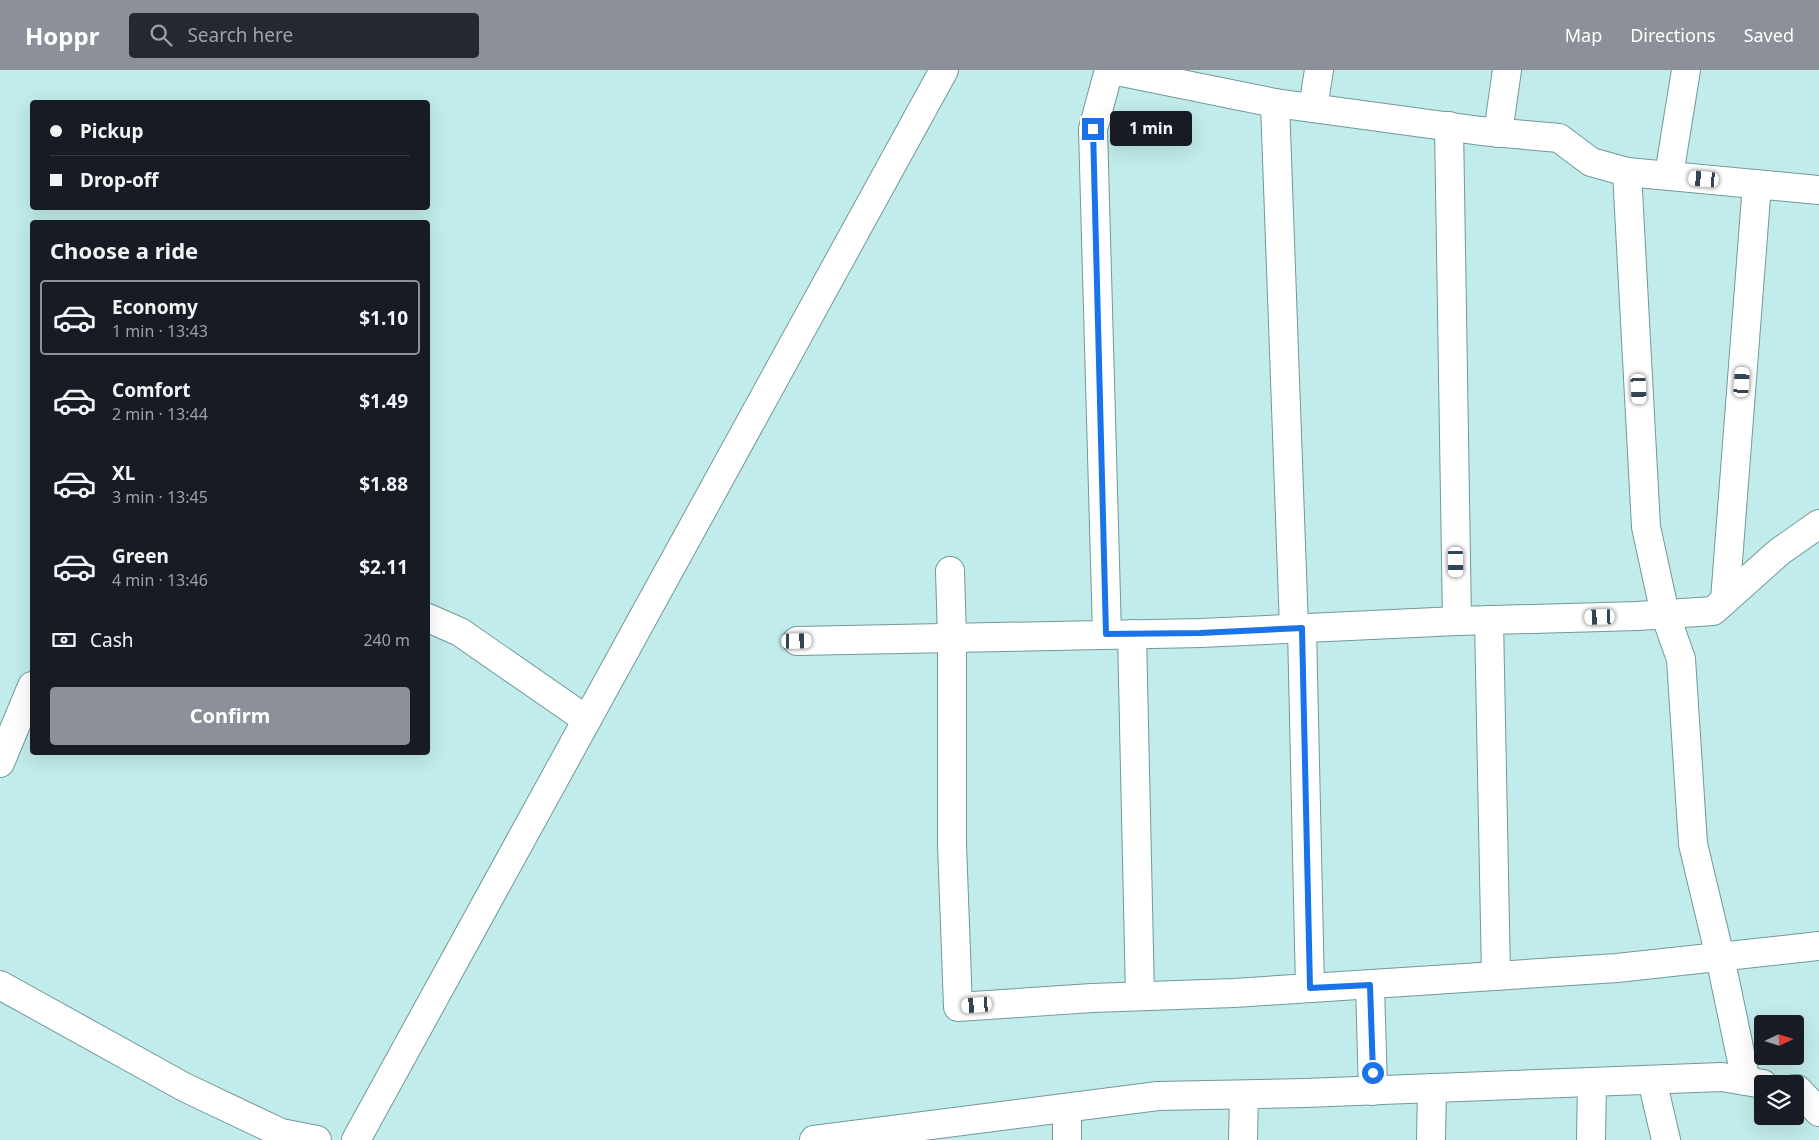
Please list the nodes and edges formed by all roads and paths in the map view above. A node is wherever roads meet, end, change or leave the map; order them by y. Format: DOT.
graph roads {
  1 [pos="944,70"];
  2 [pos="1110,70"];
  3 [pos="1319,70"];
  4 [pos="1507,70"];
  5 [pos="1686,70"];
  6 [pos="1275,102"];
  7 [pos="1313,108"];
  8 [pos="1449,126"];
  9 [pos="1498,132"];
  10 [pos="1627,172"];
  11 [pos="1669,175"];
  12 [pos="1756,184"];
  13 [pos="1819,190"];
  14 [pos="1819,524"];
  15 [pos="950,571"];
  16 [pos="1725,600"];
  17 [pos="1665,614"];
  18 [pos="430,619"];
  19 [pos="1488,620"];
  20 [pos="1457,621"];
  21 [pos="1298,628"];
  22 [pos="1119,634"];
  23 [pos="952,638"];
  24 [pos="797,641"];
  25 [pos="30,691"];
  26 [pos="587,720"];
  27 [pos="0,763"];
  28 [pos="1819,946"];
  29 [pos="1720,957"];
  30 [pos="1496,976"];
  31 [pos="0,985"];
  32 [pos="1370,985"];
  33 [pos="1310,988"];
  34 [pos="1140,996"];
  35 [pos="1652,1080"];
  36 [pos="1592,1082"];
  37 [pos="1754,1082"];
  38 [pos="1432,1088"];
  39 [pos="1374,1091"];
  40 [pos="1244,1095"];
  41 [pos="1804,1096"];
  42 [pos="1067,1108"];
  43 [pos="1819,1112"];
  44 [pos="881,1136"];
  45 [pos="317,1140"];
  46 [pos="356,1140"];
  47 [pos="814,1140"];
  48 [pos="1066,1140"];
  49 [pos="1243,1140"];
  50 [pos="1431,1140"];
  51 [pos="1591,1140"];
  52 [pos="1666,1140"];
  1 -- 26 [label="street"];
  2 -- 6 [label="street"];
  2 -- 22 [label="street"];
  3 -- 7 [label="street"];
  4 -- 9 [label="street"];
  5 -- 11 [label="street"];
  6 -- 7 [label="street"];
  6 -- 21 [label="street"];
  7 -- 8 [label="street"];
  8 -- 9 [label="street"];
  8 -- 20 [label="street"];
  9 -- 10 [label="street"];
  10 -- 11 [label="street"];
  10 -- 17 [label="street"];
  11 -- 12 [label="street"];
  12 -- 13 [label="street"];
  12 -- 16 [label="street"];
  14 -- 16 [label="street"];
  15 -- 23 [label="street"];
  16 -- 17 [label="street"];
  17 -- 19 [label="street"];
  17 -- 29 [label="street"];
  18 -- 26 [label="street"];
  19 -- 20 [label="street"];
  19 -- 30 [label="street"];
  20 -- 21 [label="street"];
  21 -- 22 [label="street"];
  21 -- 33 [label="street"];
  22 -- 23 [label="street"];
  22 -- 34 [label="street"];
  23 -- 24 [label="street"];
  23 -- 34 [label="street"];
  25 -- 27 [label="street"];
  26 -- 46 [label="street"];
  28 -- 29 [label="street"];
  29 -- 30 [label="street"];
  29 -- 37 [label="street"];
  30 -- 32 [label="street"];
  31 -- 45 [label="street"];
  32 -- 33 [label="street"];
  32 -- 39 [label="street"];
  33 -- 34 [label="street"];
  35 -- 36 [label="street"];
  35 -- 37 [label="street"];
  35 -- 52 [label="street"];
  36 -- 38 [label="street"];
  36 -- 51 [label="street"];
  38 -- 39 [label="street"];
  38 -- 50 [label="street"];
  39 -- 40 [label="street"];
  40 -- 42 [label="street"];
  40 -- 49 [label="street"];
  41 -- 43 [label="street"];
  42 -- 44 [label="street"];
  42 -- 48 [label="street"];
  44 -- 47 [label="street"];
}
